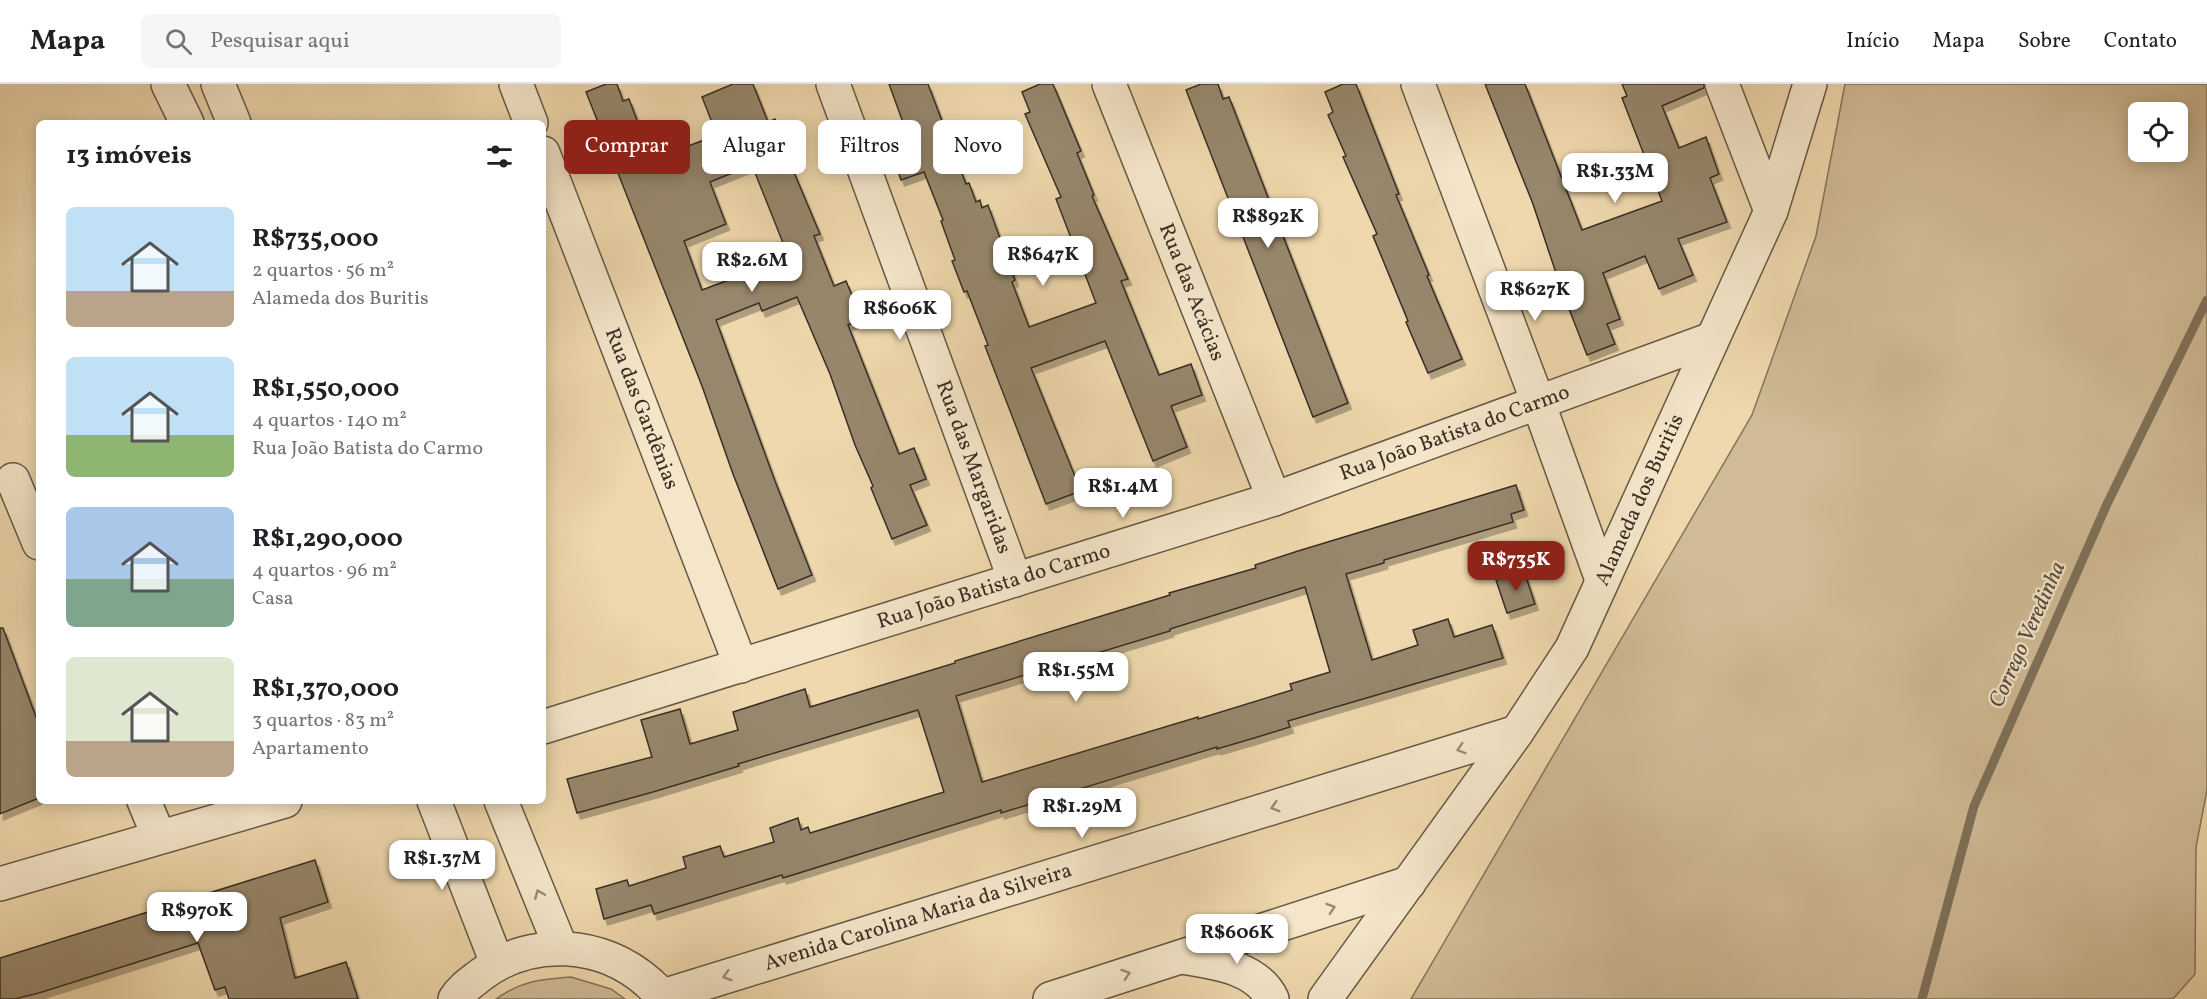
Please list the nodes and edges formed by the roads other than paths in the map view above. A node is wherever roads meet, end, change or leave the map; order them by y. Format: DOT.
graph roads {
  1 [pos="168,84"];
  2 [pos="218,84"];
  3 [pos="516,84"];
  4 [pos="833,84"];
  5 [pos="1108,84"];
  6 [pos="1418,84"];
  7 [pos="1722,84"];
  8 [pos="1810,84"];
  9 [pos="186,120"];
  10 [pos="233,120"];
  11 [pos="530,120"];
  12 [pos="546,161"];
  13 [pos="1771,211"];
  14 [pos="1712,339"];
  15 [pos="1538,402"];
  16 [pos="13,480"];
  17 [pos="1274,499"];
  18 [pos="36,536"];
  19 [pos="1015,579"];
  20 [pos="1602,579"];
  21 [pos="741,666"];
  22 [pos="546,726"];
  23 [pos="1517,732"];
  24 [pos="145,804"];
  25 [pos="274,804"];
  26 [pos="435,804"];
  27 [pos="502,804"];
  28 [pos="159,837"];
  29 [pos="1410,883"];
  30 [pos="0,884"];
  31 [pos="561,948"];
  32 [pos="1180,956"];
  33 [pos="497,963"];
  34 [pos="664,997"];
  35 [pos="455,999"];
  36 [pos="1050,999"];
  37 [pos="1272,999"];
  38 [pos="1325,999"];
  1 -- 9 [label="street"];
  2 -- 10 [label="street"];
  3 -- 11 [label="street"];
  4 -- 19 [label="street, Rua das Margaridas"];
  5 -- 17 [label="street, Rua das Acácias"];
  6 -- 15 [label="street"];
  7 -- 13 [label="street"];
  8 -- 13 [label="street, Alameda dos Buritis"];
  12 -- 21 [label="street, Rua das Gardênias"];
  13 -- 14 [label="street, Alameda dos Buritis"];
  14 -- 15 [label="street, Rua João Batista do Carmo"];
  14 -- 20 [label="street, Alameda dos Buritis"];
  15 -- 17 [label="street, Rua João Batista do Carmo"];
  15 -- 20 [label="street"];
  16 -- 18 [label="street"];
  17 -- 19 [label="street, Rua João Batista do Carmo"];
  19 -- 21 [label="street, Rua João Batista do Carmo"];
  20 -- 23 [label="street, Alameda dos Buritis"];
  21 -- 22 [label="street, Rua João Batista do Carmo"];
  23 -- 29 [label="street, Alameda dos Buritis"];
  23 -- 34 [label="street, Avenida Carolina Maria da Silveira, one-way"];
  24 -- 28 [label="street"];
  25 -- 28 [label="street"];
  26 -- 33 [label="street"];
  31 -- 27 [label="street, one-way"];
  28 -- 30 [label="street"];
  32 -- 29 [label="street, one-way"];
  29 -- 38 [label="street, Alameda dos Buritis"];
  31 -- 33 [label="street"];
  31 -- 34 [label="street"];
  36 -- 32 [label="street, one-way"];
  32 -- 37 [label="street"];
  33 -- 35 [label="street"];
}
